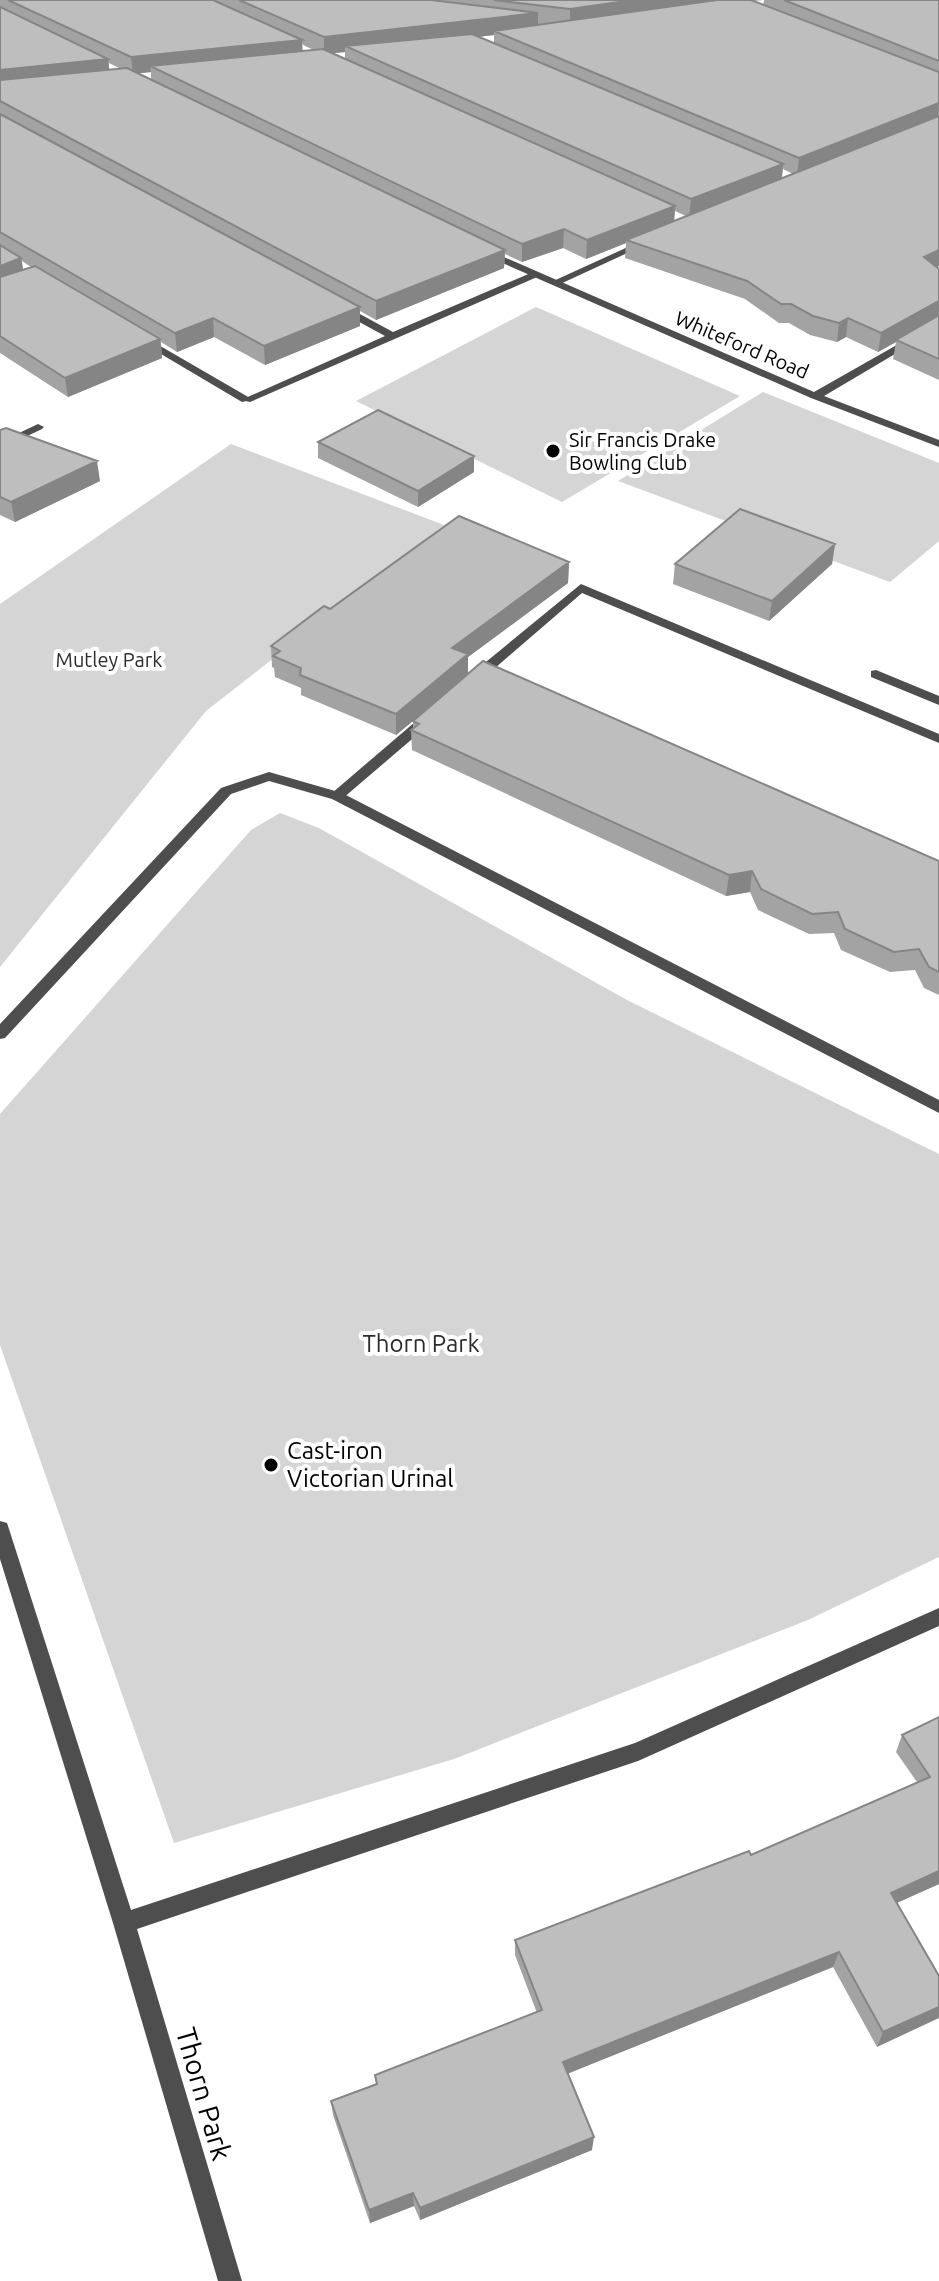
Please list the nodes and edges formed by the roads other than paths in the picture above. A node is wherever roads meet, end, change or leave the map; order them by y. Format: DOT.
graph roads {
  1 [pos="661,236"];
  2 [pos="476,247"];
  3 [pos="533,275"];
  4 [pos="554,283"];
  5 [pos="336,305"];
  6 [pos="939,324"];
  7 [pos="129,331"];
  8 [pos="391,335"];
  9 [pos="815,396"];
  10 [pos="38,427"];
  11 [pos="939,444"];
  12 [pos="0,446"];
  13 [pos="876,674"];
  14 [pos="459,692"];
  15 [pos="939,701"];
  16 [pos="435,713"];
  17 [pos="939,739"];
  18 [pos="337,796"];
  19 [pos="0,1034"];
  20 [pos="939,1107"];
  21 [pos="0,1529"];
  22 [pos="939,1617"];
  23 [pos="124,1923"];
  24 [pos="230,2281"];
  1 -- 4 [label="street"];
  2 -- 3 [label="street, Whiteford Road"];
  3 -- 4 [label="street, Whiteford Road"];
  3 -- 8 [label="street"];
  4 -- 9 [label="street, Whiteford Road"];
  5 -- 8 [label="street"];
  6 -- 9 [label="street"];
  7 -- 8 [label="street"];
  9 -- 11 [label="street, Whiteford Road"];
  10 -- 12 [label="street"];
  13 -- 15 [label="street"];
  14 -- 17 [label="street"];
  16 -- 18 [label="street"];
  18 -- 19 [label="street"];
  18 -- 20 [label="street"];
  21 -- 23 [label="street, Thorn Park"];
  22 -- 23 [label="street"];
  23 -- 24 [label="street, Thorn Park"];
}
